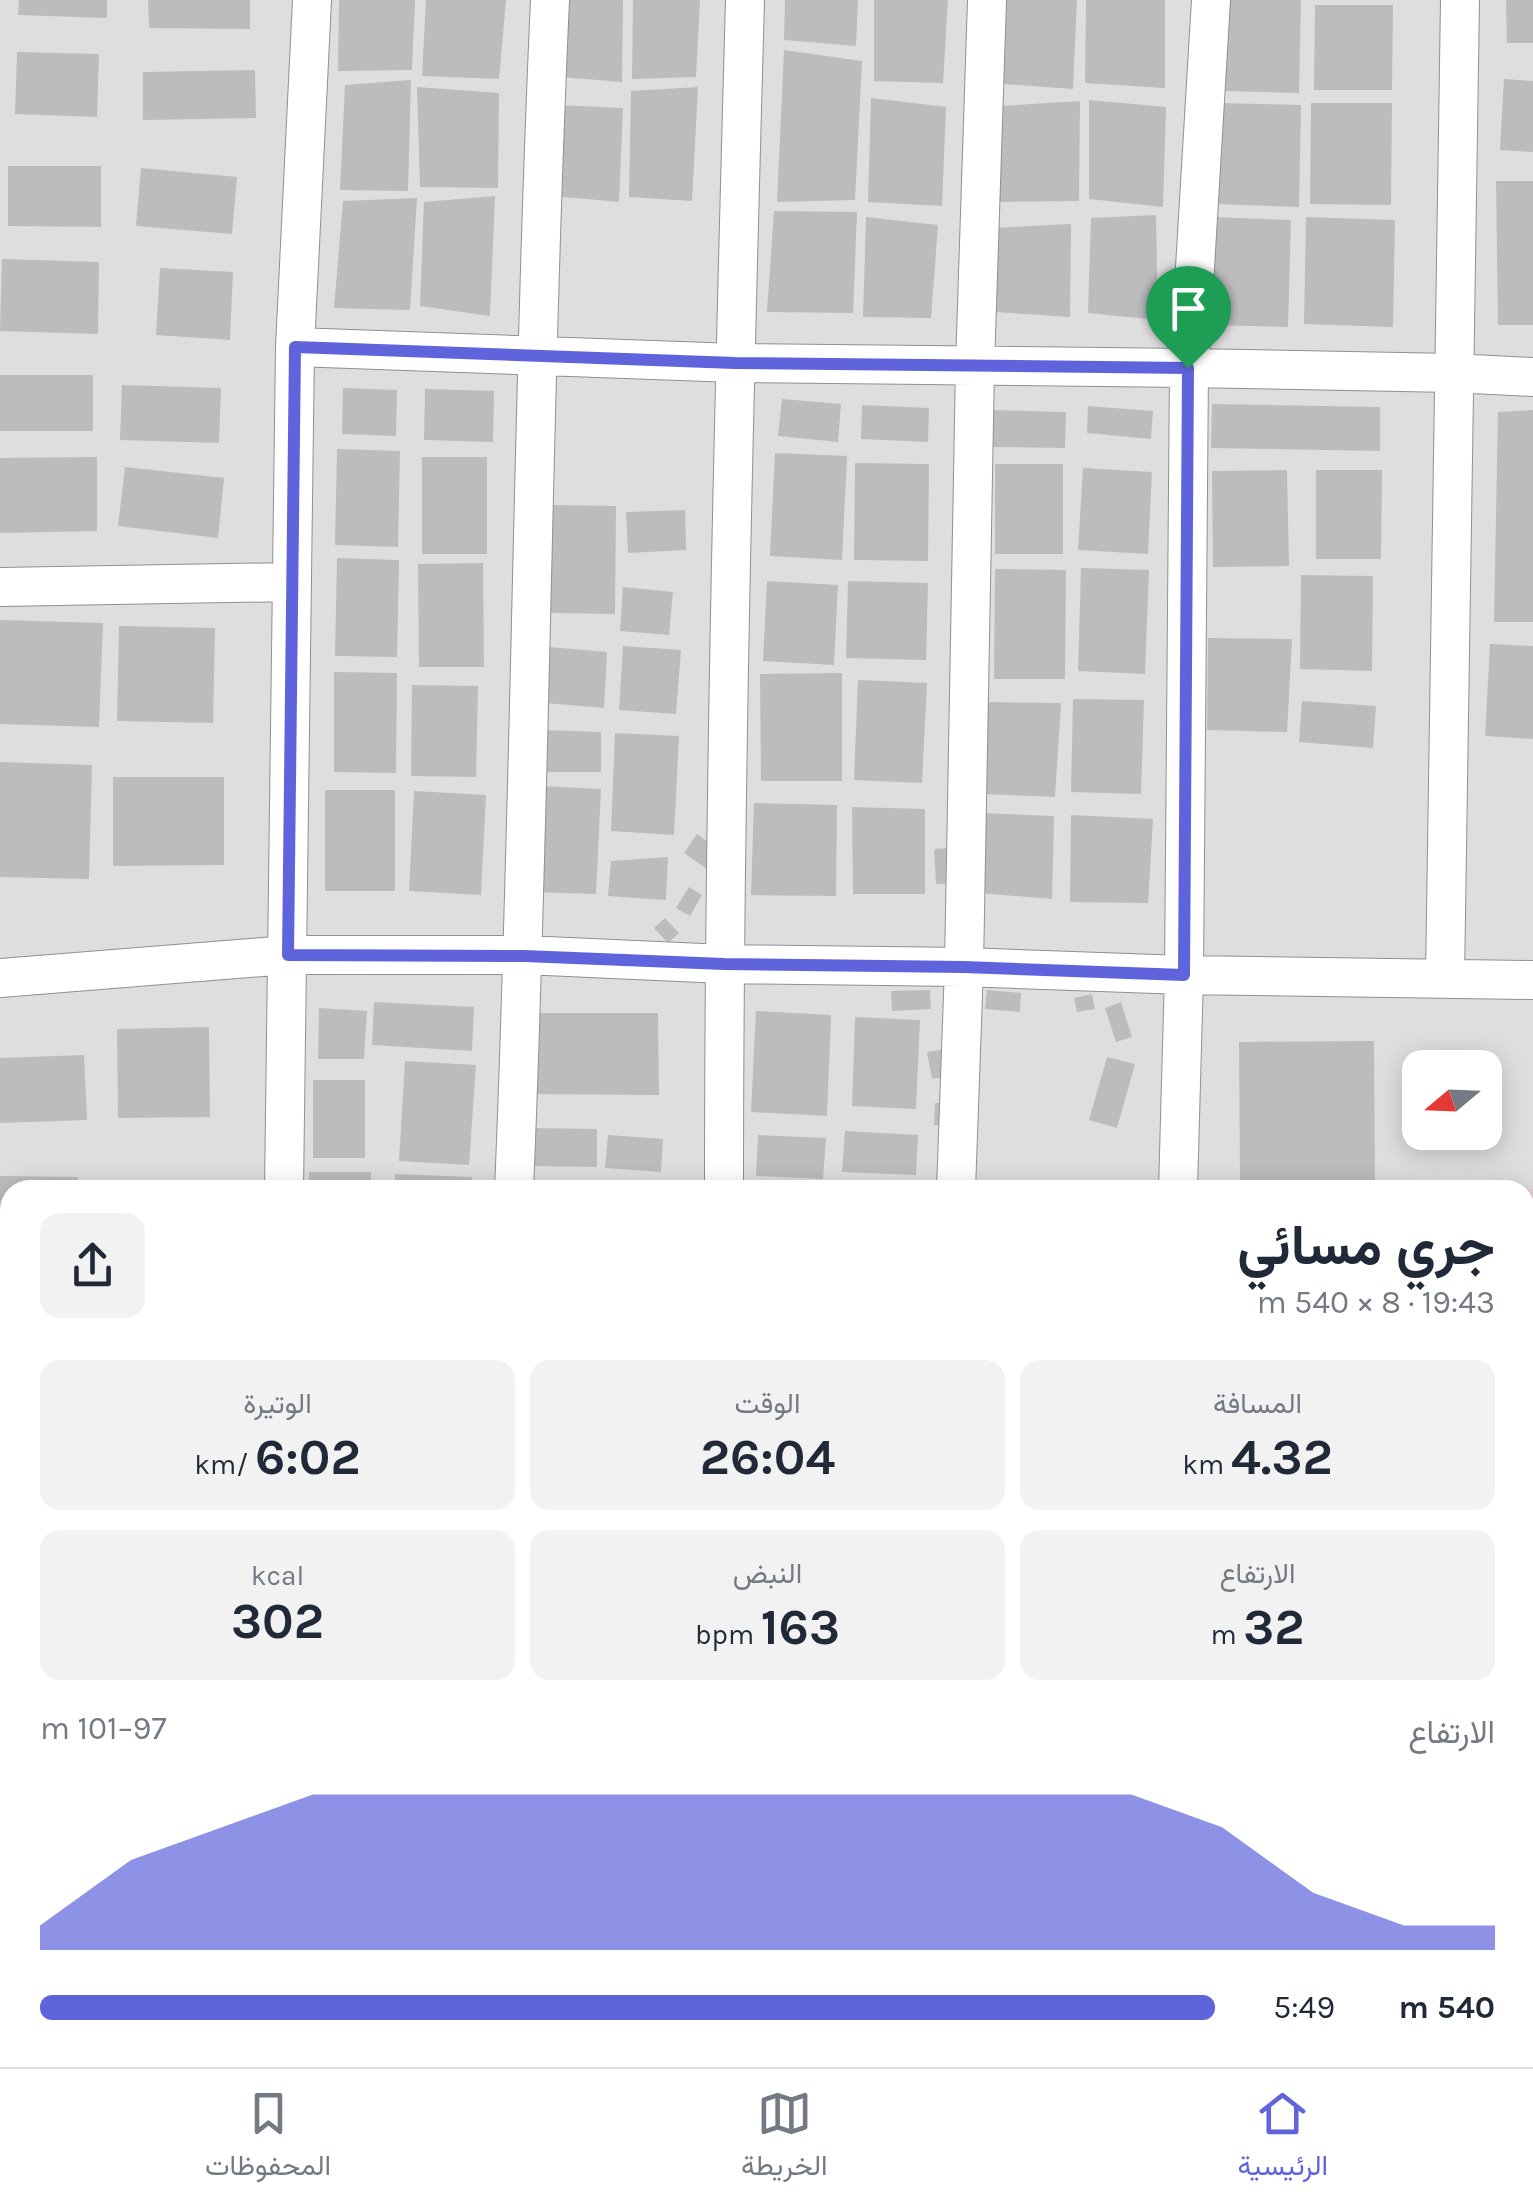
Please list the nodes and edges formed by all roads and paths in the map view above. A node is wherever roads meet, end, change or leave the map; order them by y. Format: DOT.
graph roads {
  1 [pos="312,0"];
  2 [pos="550,0"];
  3 [pos="746,0"];
  4 [pos="987,0"];
  5 [pos="1211,0"];
  6 [pos="1460,0"];
  7 [pos="295,347"];
  8 [pos="537,354"];
  9 [pos="735,363"];
  10 [pos="974,366"];
  11 [pos="1188,368"];
  12 [pos="1453,373"];
  13 [pos="1533,377"];
  14 [pos="292,582"];
  15 [pos="0,587"];
  16 [pos="288,955"];
  17 [pos="524,956"];
  18 [pos="724,964"];
  19 [pos="964,967"];
  20 [pos="1184,975"];
  21 [pos="0,978"];
  22 [pos="1445,979"];
  23 [pos="1533,980"];
  24 [pos="284,1180"];
  25 [pos="514,1180"];
  26 [pos="724,1180"];
  27 [pos="956,1180"];
  28 [pos="1178,1180"];
  1 -- 7 [label="street"];
  2 -- 8 [label="street"];
  3 -- 9 [label="street"];
  4 -- 10 [label="street"];
  5 -- 11 [label="street"];
  6 -- 12 [label="street"];
  7 -- 8 [label="street"];
  7 -- 14 [label="street"];
  8 -- 9 [label="street"];
  8 -- 17 [label="street"];
  9 -- 10 [label="street"];
  9 -- 18 [label="street"];
  10 -- 11 [label="street"];
  10 -- 19 [label="street"];
  11 -- 12 [label="street"];
  11 -- 20 [label="street"];
  12 -- 13 [label="street"];
  12 -- 22 [label="street"];
  14 -- 15 [label="street"];
  14 -- 16 [label="street"];
  16 -- 17 [label="street"];
  16 -- 21 [label="street"];
  16 -- 24 [label="street"];
  17 -- 18 [label="street"];
  17 -- 25 [label="street"];
  18 -- 19 [label="street"];
  18 -- 26 [label="street"];
  19 -- 20 [label="street"];
  19 -- 27 [label="street"];
  20 -- 22 [label="street"];
  20 -- 28 [label="street"];
  22 -- 23 [label="street"];
}
